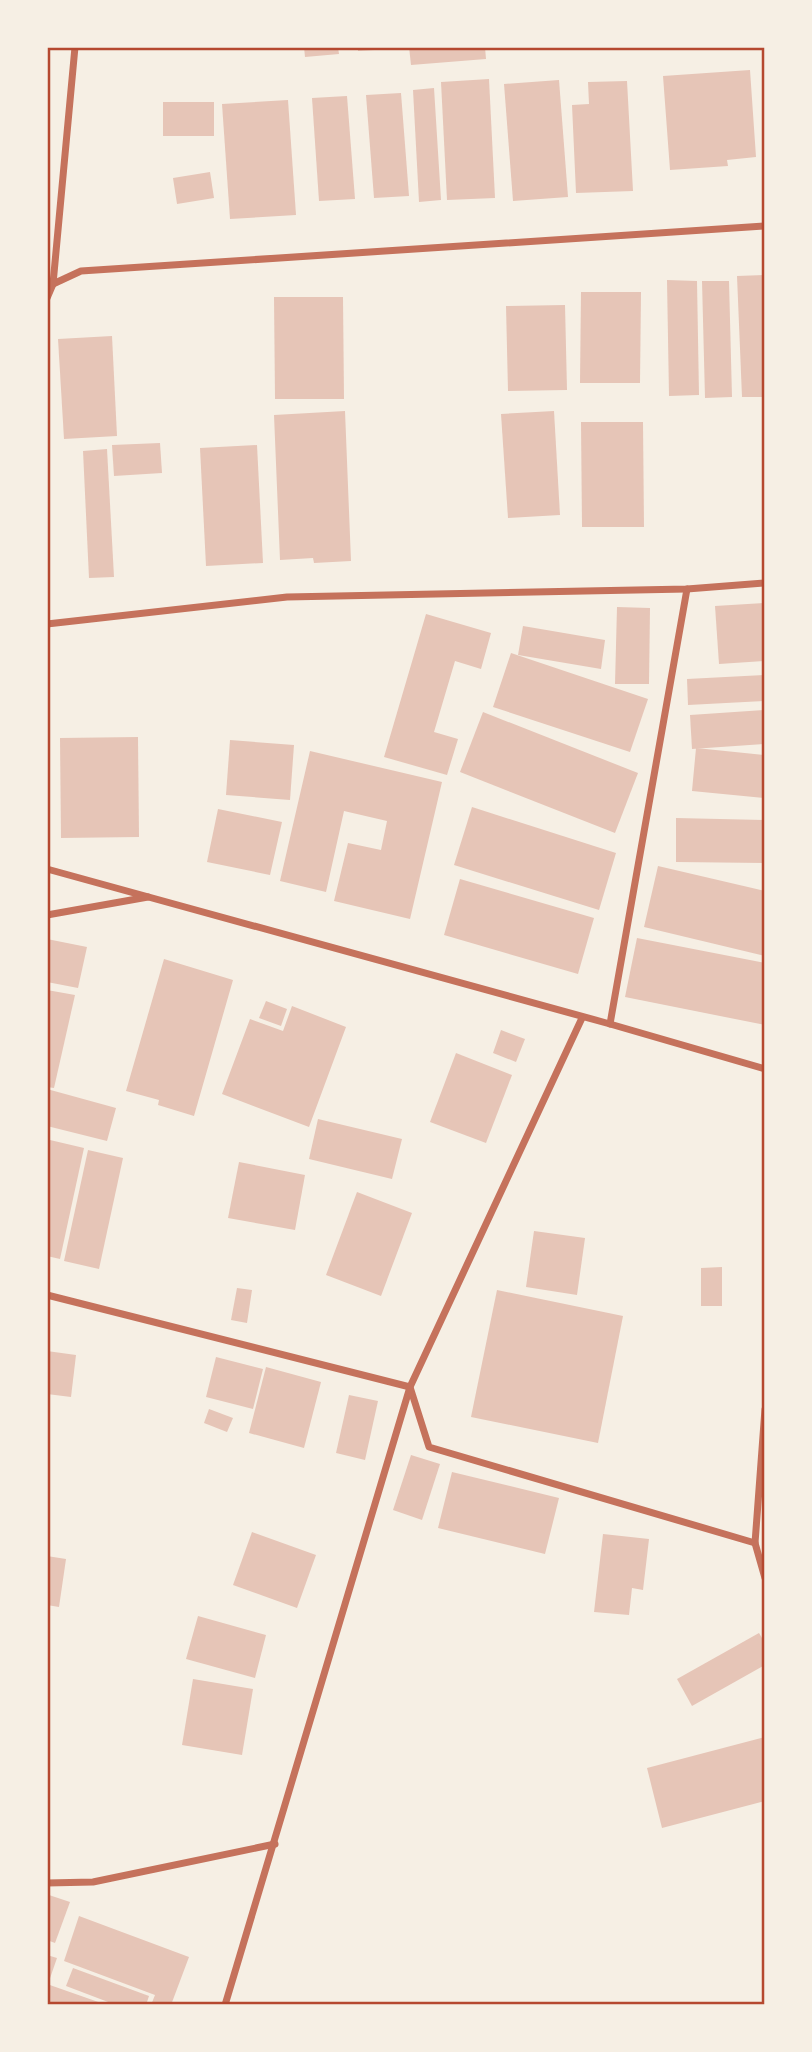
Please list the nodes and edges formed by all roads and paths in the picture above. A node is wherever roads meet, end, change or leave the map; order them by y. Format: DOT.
graph roads {
  1 [pos="75,47"];
  2 [pos="765,226"];
  3 [pos="53,284"];
  4 [pos="47,298"];
  5 [pos="765,583"];
  6 [pos="687,589"];
  7 [pos="47,624"];
  8 [pos="47,869"];
  9 [pos="152,897"];
  10 [pos="47,915"];
  11 [pos="582,1018"];
  12 [pos="610,1024"];
  13 [pos="765,1069"];
  14 [pos="47,1295"];
  15 [pos="410,1387"];
  16 [pos="765,1409"];
  17 [pos="755,1543"];
  18 [pos="764,1574"];
  19 [pos="275,1844"];
  20 [pos="47,1883"];
  21 [pos="225,2005"];
  1 -- 3 [label="street"];
  2 -- 3 [label="street"];
  3 -- 4 [label="street"];
  5 -- 6 [label="street"];
  6 -- 7 [label="street"];
  6 -- 12 [label="street"];
  8 -- 9 [label="street"];
  9 -- 10 [label="street"];
  9 -- 11 [label="street"];
  11 -- 12 [label="street"];
  11 -- 15 [label="street"];
  12 -- 13 [label="street"];
  14 -- 15 [label="street"];
  15 -- 17 [label="street"];
  15 -- 19 [label="street"];
  16 -- 17 [label="street"];
  17 -- 18 [label="street"];
  19 -- 20 [label="street"];
  19 -- 21 [label="street"];
}
